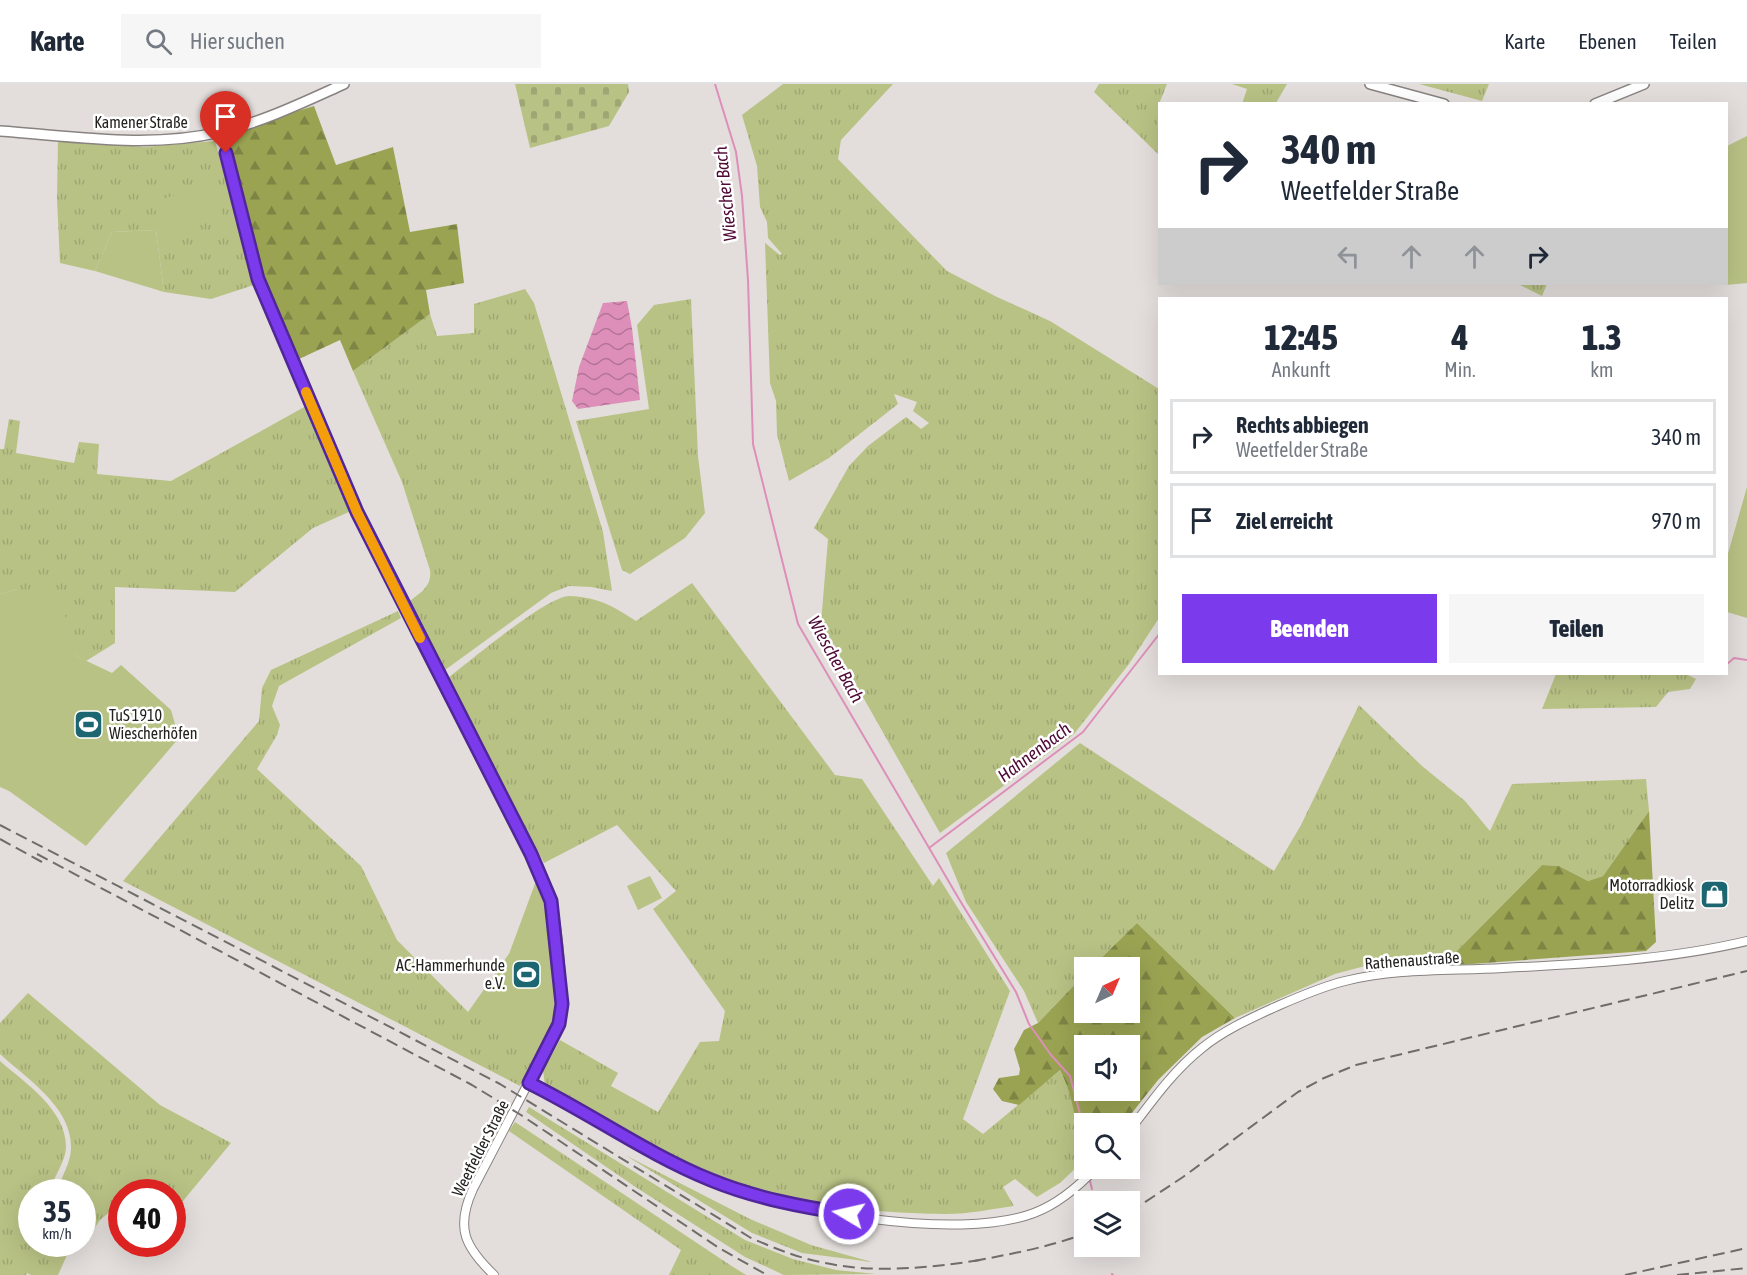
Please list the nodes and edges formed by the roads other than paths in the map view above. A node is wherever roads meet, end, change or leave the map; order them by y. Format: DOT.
graph roads {
  1 [pos="344,84"];
  2 [pos="1370,84"];
  3 [pos="1644,84"];
  4 [pos="1437,102"];
  5 [pos="1600,102"];
  6 [pos="0,131"];
  7 [pos="221,132"];
  8 [pos="1747,941"];
  9 [pos="529,1083"];
  10 [pos="1140,1118"];
  11 [pos="1084,1179"];
  12 [pos="494,1275"];
  1 -- 7 [label="main road, Kamener Straße"];
  2 -- 4 [label="main road"];
  3 -- 5 [label="main road"];
  6 -- 7 [label="main road, Kamener Straße"];
  7 -- 9 [label="street, Weetfelder Straße"];
  8 -- 10 [label="street, Rathenaustraße"];
  9 -- 11 [label="street"];
  9 -- 12 [label="street, Weetfelder Straße"];
}
